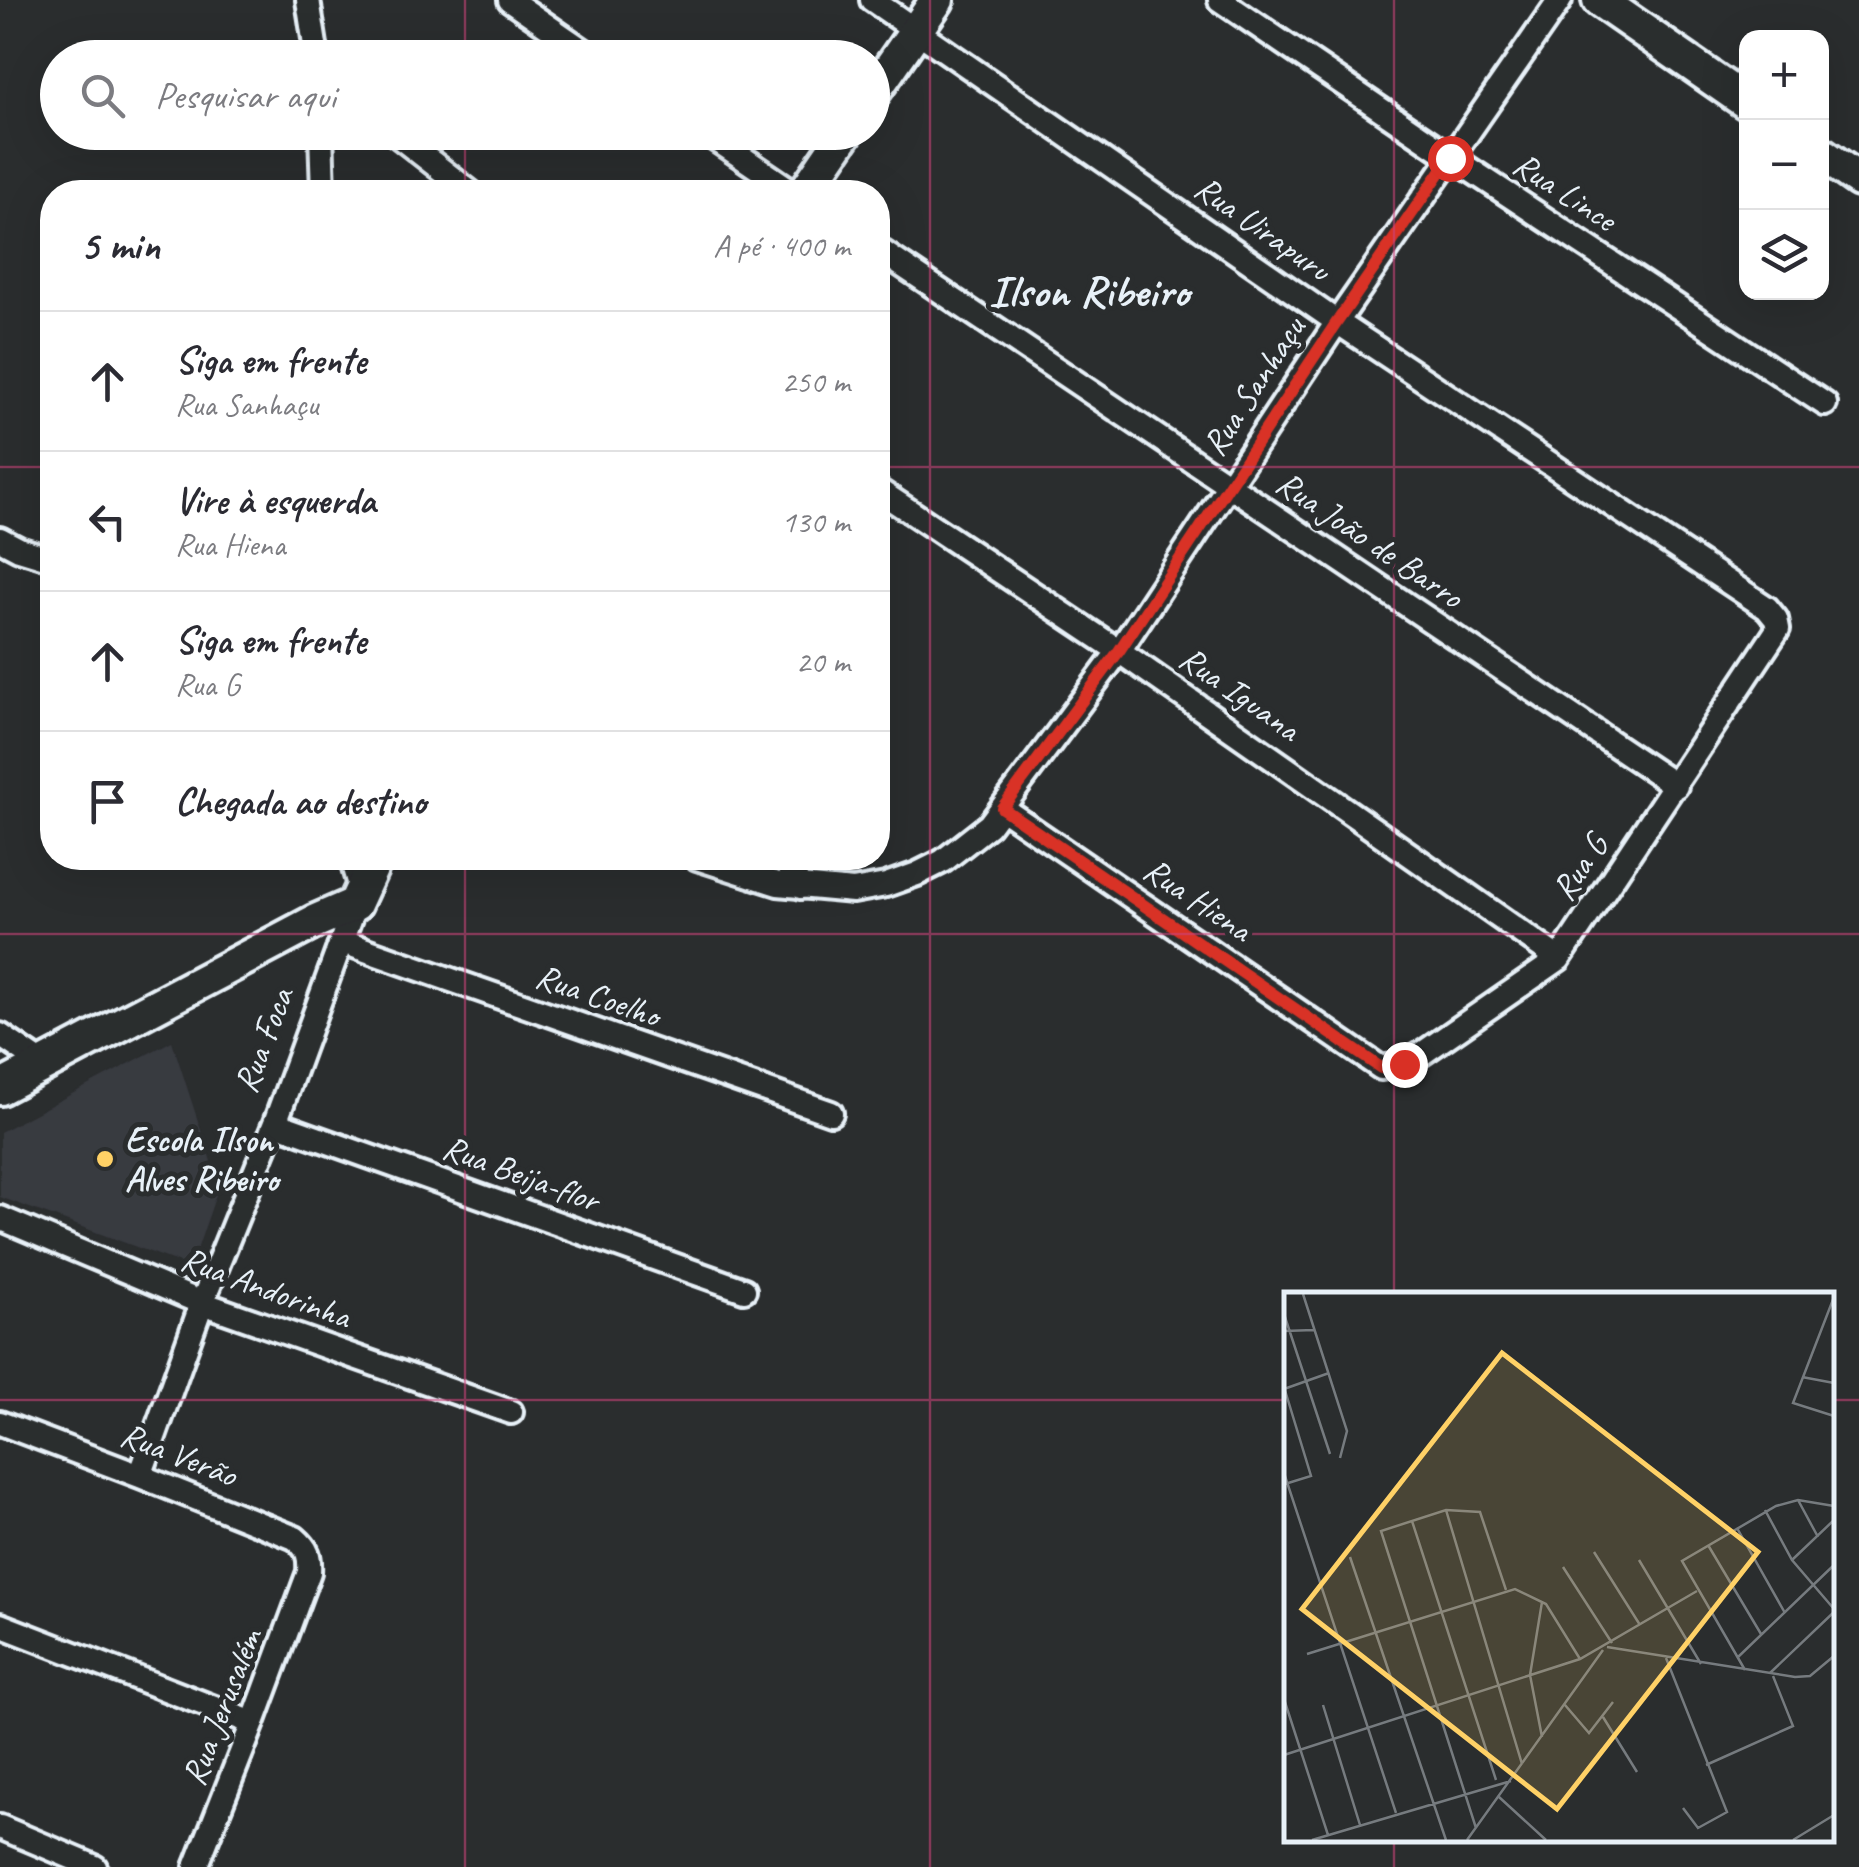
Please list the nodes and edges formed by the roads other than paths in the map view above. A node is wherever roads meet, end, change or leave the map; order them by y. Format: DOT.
graph roads {
  1 [pos="308,0"];
  2 [pos="510,0"];
  3 [pos="872,0"];
  4 [pos="937,0"];
  5 [pos="1220,0"];
  6 [pos="1560,0"];
  7 [pos="1600,0"];
  8 [pos="916,29"];
  9 [pos="314,40"];
  10 [pos="568,40"];
  11 [pos="890,67"];
  12 [pos="1739,97"];
  13 [pos="322,150"];
  14 [pos="417,150"];
  15 [pos="731,150"];
  16 [pos="834,150"];
  17 [pos="1450,158"];
  18 [pos="1829,159"];
  19 [pos="323,180"];
  20 [pos="455,180"];
  21 [pos="775,180"];
  22 [pos="813,180"];
  23 [pos="1859,180"];
  24 [pos="890,258"];
  25 [pos="1337,322"];
  26 [pos="1825,404"];
  27 [pos="1229,486"];
  28 [pos="890,498"];
  29 [pos="0,539"];
  30 [pos="40,555"];
  31 [pos="1767,608"];
  32 [pos="1119,651"];
  33 [pos="1676,786"];
  34 [pos="1002,808"];
  35 [pos="353,870"];
  36 [pos="371,870"];
  37 [pos="734,870"];
  38 [pos="791,870"];
  39 [pos="800,887"];
  40 [pos="358,898"];
  41 [pos="343,942"];
  42 [pos="1560,959"];
  43 [pos="0,1035"];
  44 [pos="1354,1048"];
  45 [pos="44,1064"];
  46 [pos="0,1088"];
  47 [pos="831,1112"];
  48 [pos="274,1123"];
  49 [pos="0,1218"];
  50 [pos="744,1290"];
  51 [pos="202,1303"];
  52 [pos="511,1412"];
  53 [pos="0,1424"];
  54 [pos="140,1476"];
  55 [pos="309,1572"];
  56 [pos="0,1625"];
  57 [pos="254,1723"];
  58 [pos="0,1827"];
  59 [pos="95,1867"];
  60 [pos="196,1867"];
  1 -- 9 [label="street"];
  2 -- 10 [label="street"];
  3 -- 8 [label="street, Rua Uirapuru"];
  4 -- 8 [label="street"];
  5 -- 17 [label="street, Rua Lince"];
  6 -- 17 [label="street, Rua Sanhaçu"];
  7 -- 12 [label="street"];
  8 -- 11 [label="street"];
  8 -- 25 [label="street, Rua Uirapuru"];
  13 -- 19 [label="street"];
  14 -- 20 [label="street"];
  15 -- 21 [label="street"];
  16 -- 22 [label="street"];
  17 -- 25 [label="street, Rua Sanhaçu"];
  17 -- 26 [label="street, Rua Lince"];
  18 -- 23 [label="street"];
  24 -- 27 [label="street, Rua João de Barro"];
  25 -- 27 [label="street, Rua Sanhaçu"];
  25 -- 31 [label="street, Rua Uirapuru"];
  27 -- 32 [label="street, Rua Sanhaçu"];
  27 -- 33 [label="street, Rua João de Barro"];
  28 -- 32 [label="street, Rua Iguana"];
  29 -- 30 [label="street"];
  31 -- 33 [label="street, Rua G"];
  32 -- 34 [label="street, Rua Sanhaçu"];
  32 -- 42 [label="street, Rua Iguana"];
  33 -- 42 [label="street, Rua G"];
  34 -- 39 [label="street, Rua Sanhaçu"];
  34 -- 44 [label="street, Rua Hiena"];
  35 -- 40 [label="street"];
  36 -- 40 [label="street, Rua Foca"];
  37 -- 39 [label="street, Rua Sanhaçu"];
  38 -- 39 [label="street"];
  40 -- 41 [label="street, Rua Foca"];
  40 -- 45 [label="street"];
  41 -- 47 [label="street, Rua Coelho"];
  41 -- 48 [label="street, Rua Foca"];
  42 -- 44 [label="street, Rua G"];
  43 -- 45 [label="street"];
  45 -- 46 [label="street"];
  48 -- 50 [label="street, Rua Beija-flor"];
  48 -- 51 [label="street, Rua Foca"];
  49 -- 51 [label="street, Rua Andorinha"];
  51 -- 52 [label="street, Rua Andorinha"];
  51 -- 54 [label="street, Rua Foca"];
  53 -- 54 [label="street, Rua Verão"];
  54 -- 55 [label="street, Rua Verão"];
  55 -- 57 [label="street, Rua Jerusalém"];
  56 -- 57 [label="street"];
  57 -- 60 [label="street, Rua Jerusalém"];
  58 -- 59 [label="street"];
}
